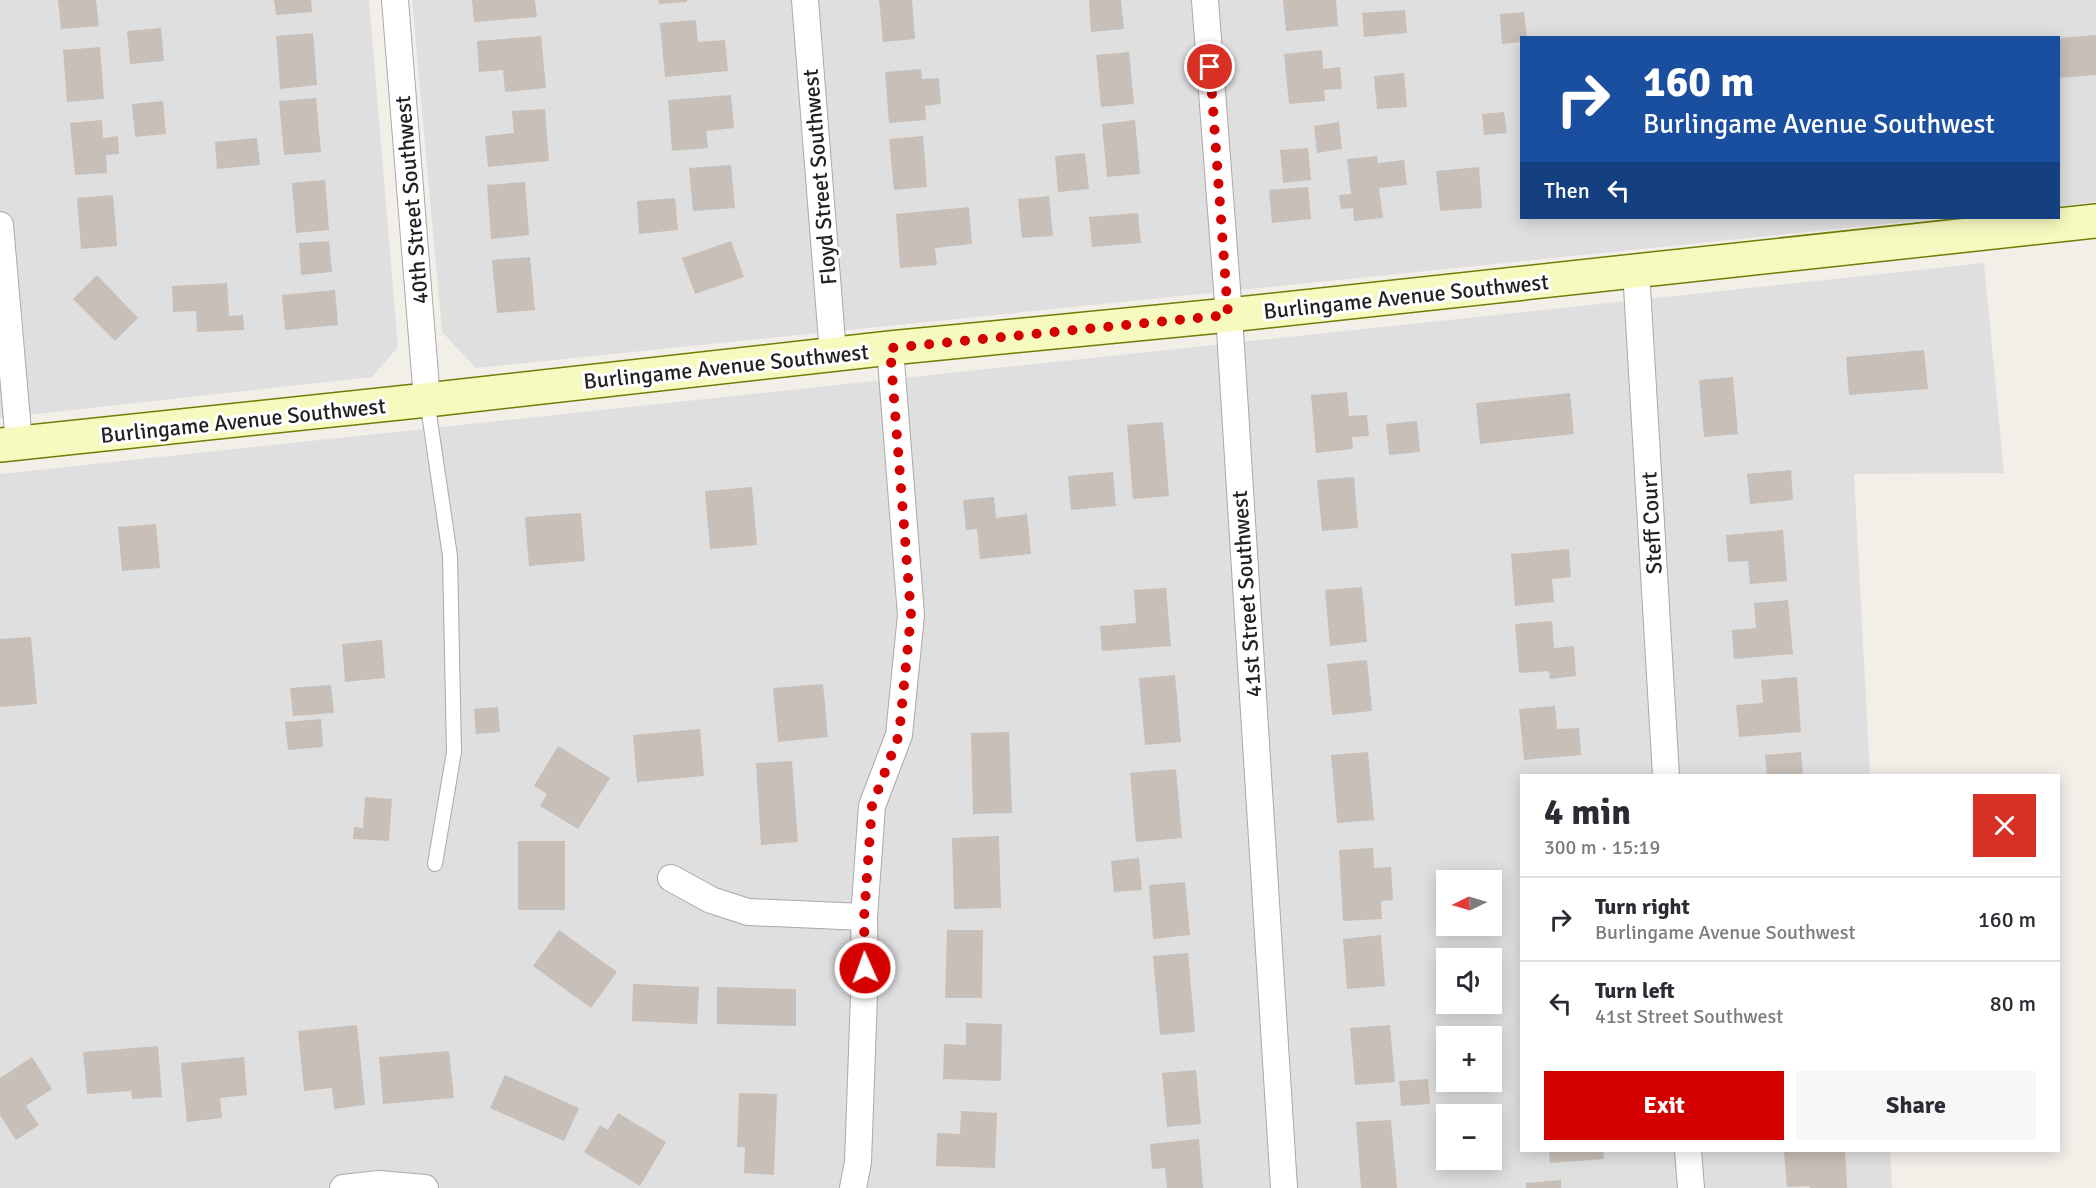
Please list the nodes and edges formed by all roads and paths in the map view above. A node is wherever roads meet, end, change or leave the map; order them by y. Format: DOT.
graph roads {
  1 [pos="394,0"];
  2 [pos="805,0"];
  3 [pos="1205,0"];
  4 [pos="2096,221"];
  5 [pos="0,225"];
  6 [pos="1636,270"];
  7 [pos="1228,315"];
  8 [pos="890,348"];
  9 [pos="834,354"];
  10 [pos="427,400"];
  11 [pos="10,444"];
  12 [pos="1666,774"];
  13 [pos="435,864"];
  14 [pos="671,878"];
  15 [pos="864,918"];
  16 [pos="1688,1152"];
  17 [pos="344,1188"];
  18 [pos="425,1188"];
  19 [pos="853,1188"];
  20 [pos="1284,1188"];
  21 [pos="1690,1188"];
  1 -- 10 [label="street, 40th Street Southwest"];
  2 -- 9 [label="street, Floyd Street Southwest"];
  3 -- 7 [label="street, 41st Street Southwest"];
  4 -- 6 [label="street, Burlingame Avenue Southwest"];
  5 -- 11 [label="street"];
  6 -- 7 [label="street, Burlingame Avenue Southwest"];
  6 -- 12 [label="street, Steff Court"];
  7 -- 8 [label="street, Burlingame Avenue Southwest"];
  7 -- 20 [label="street, 41st Street Southwest"];
  8 -- 9 [label="street, Burlingame Avenue Southwest"];
  8 -- 15 [label="street"];
  9 -- 10 [label="street, Burlingame Avenue Southwest"];
  10 -- 11 [label="street, Burlingame Avenue Southwest"];
  10 -- 13 [label="lane"];
  14 -- 15 [label="street"];
  15 -- 19 [label="street"];
  16 -- 21 [label="street"];
  17 -- 18 [label="street"];
}
